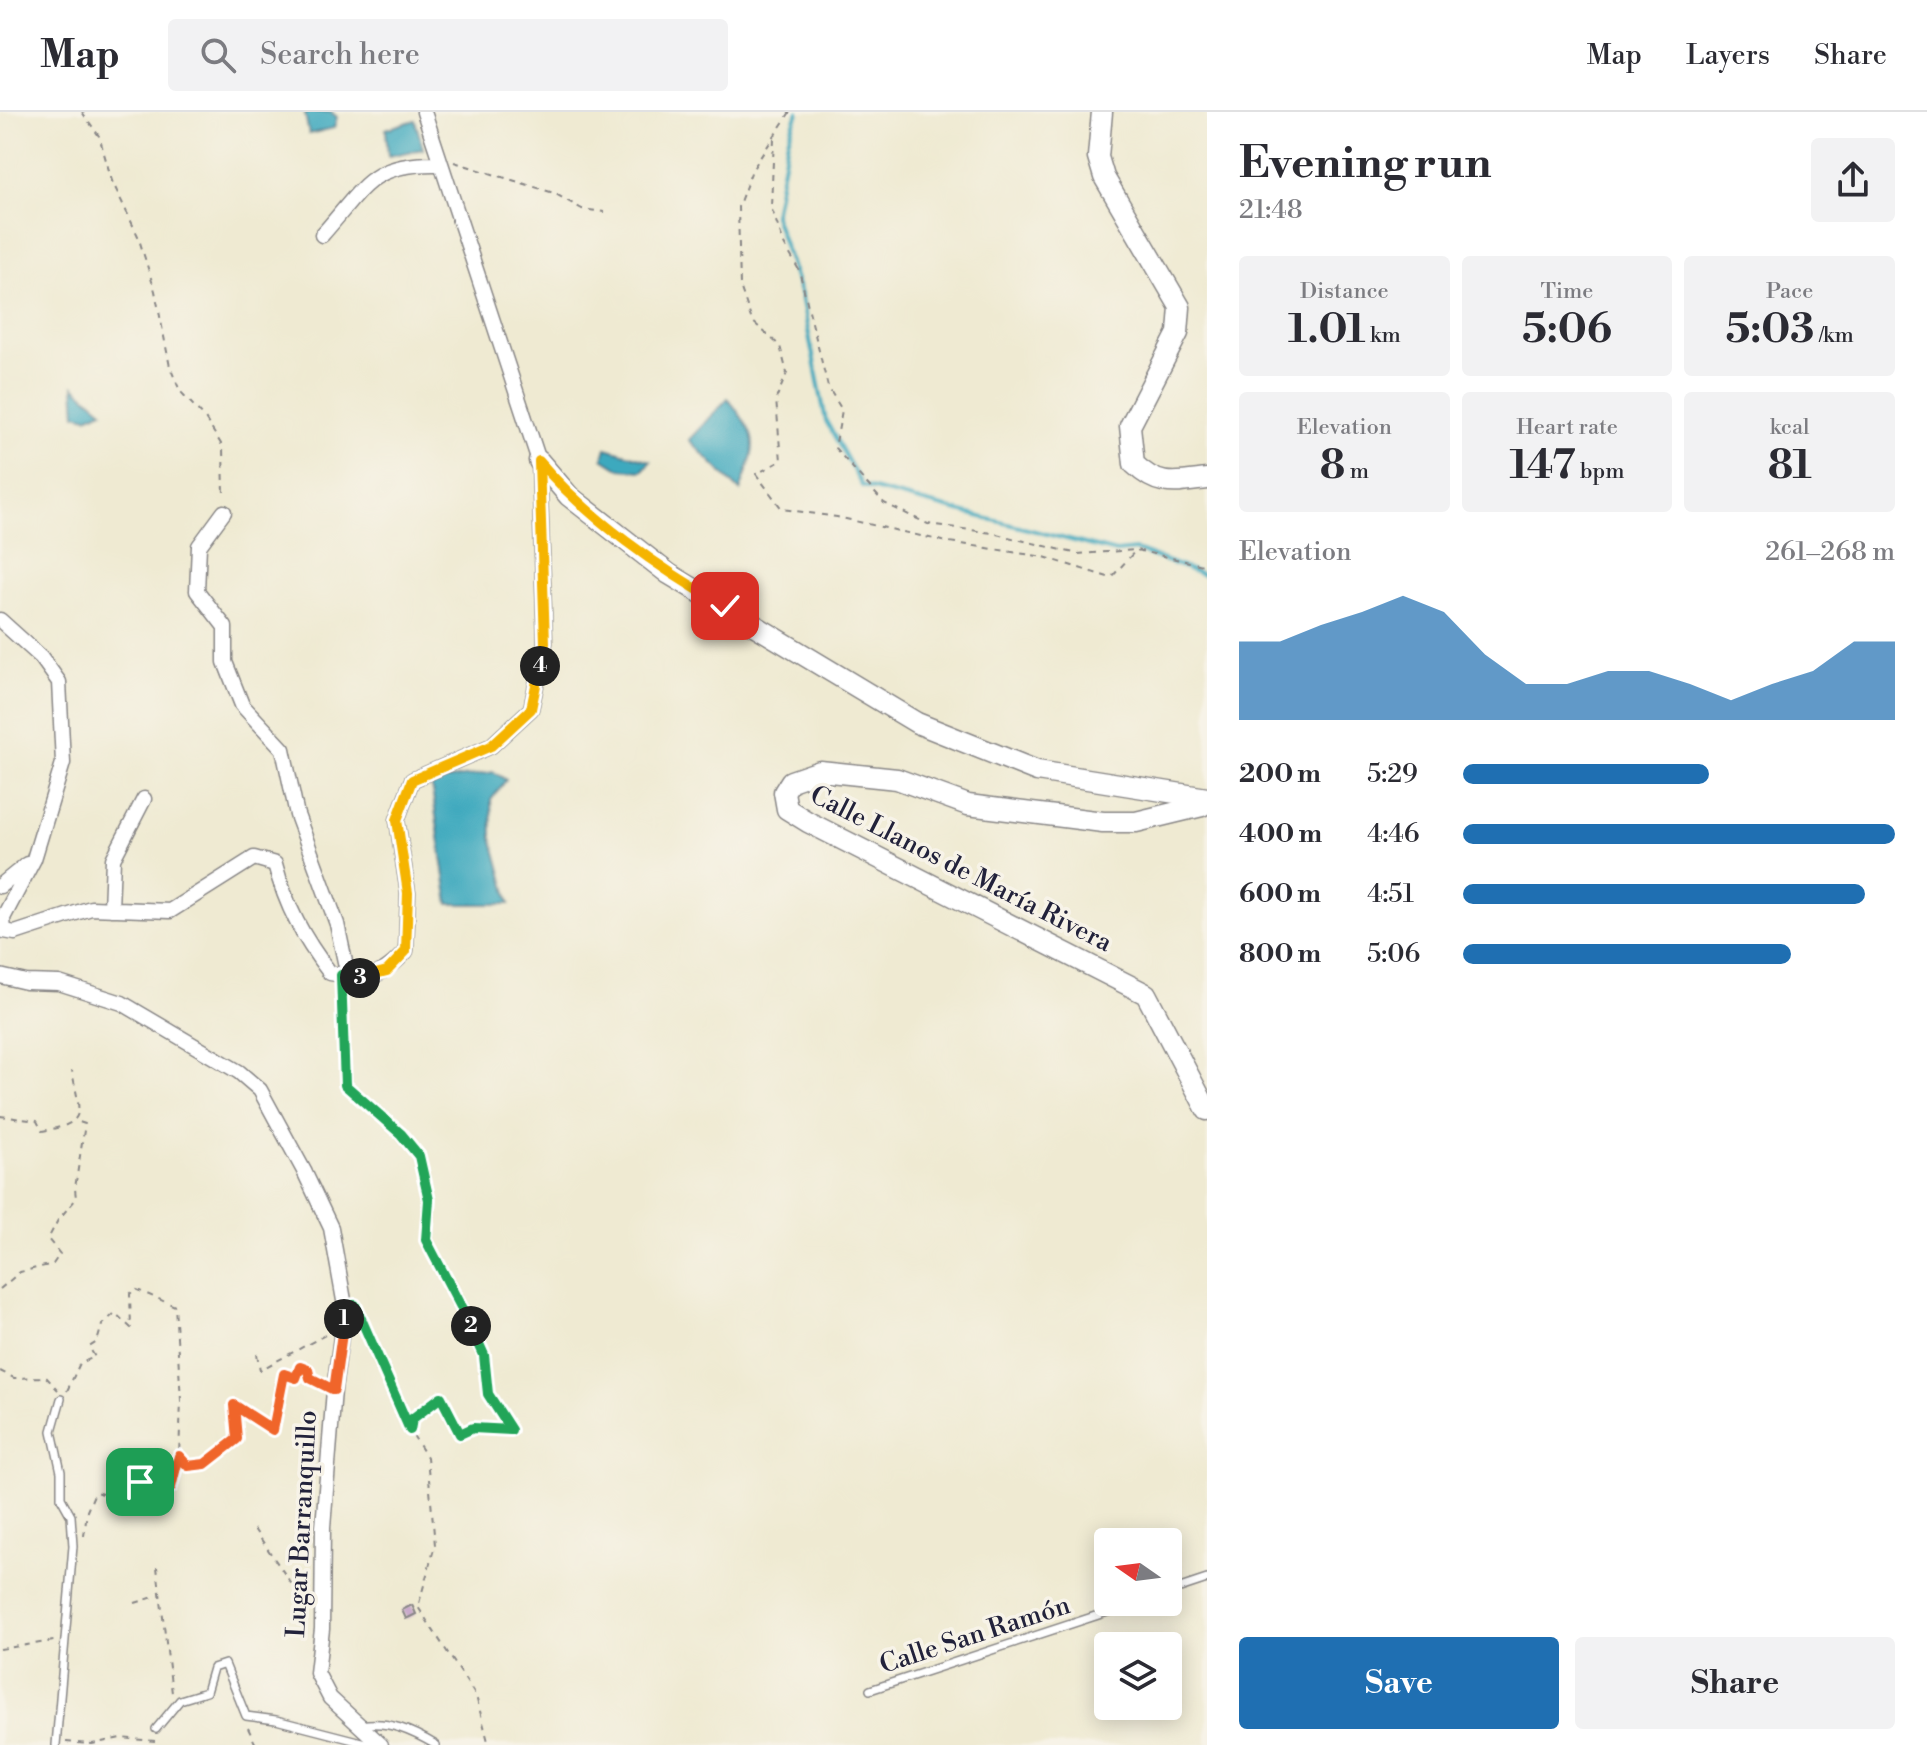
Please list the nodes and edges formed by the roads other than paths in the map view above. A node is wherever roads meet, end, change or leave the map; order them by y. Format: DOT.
graph roads {
  1 [pos="424,112"];
  2 [pos="1102,112"];
  3 [pos="440,164"];
  4 [pos="322,235"];
  5 [pos="539,461"];
  6 [pos="1207,479"];
  7 [pos="224,512"];
  8 [pos="0,620"];
  9 [pos="1207,798"];
  10 [pos="144,799"];
  11 [pos="34,859"];
  12 [pos="0,886"];
  13 [pos="111,909"];
  14 [pos="2,934"];
  15 [pos="0,976"];
  16 [pos="344,976"];
  17 [pos="1207,1110"];
  18 [pos="61,1399"];
  19 [pos="1207,1579"];
  20 [pos="1182,1587"];
  21 [pos="1095,1616"];
  22 [pos="870,1690"];
  23 [pos="361,1725"];
  24 [pos="156,1729"];
  25 [pos="56,1742"];
  26 [pos="373,1745"];
  27 [pos="381,1745"];
  28 [pos="436,1745"];
  1 -- 3 [label="street"];
  2 -- 6 [label="street"];
  3 -- 4 [label="street"];
  3 -- 5 [label="street"];
  5 -- 9 [label="street"];
  5 -- 16 [label="street"];
  7 -- 16 [label="street"];
  8 -- 11 [label="street"];
  9 -- 17 [label="street, Calle Llanos de María Rivera"];
  10 -- 13 [label="street"];
  11 -- 12 [label="street"];
  11 -- 14 [label="street"];
  13 -- 14 [label="street"];
  13 -- 16 [label="street"];
  15 -- 23 [label="street, Lugar Barranquillo"];
  18 -- 25 [label="lane"];
  19 -- 20 [label="lane"];
  21 -- 22 [label="lane, Calle San Ramón"];
  23 -- 27 [label="street, Lugar Barranquillo"];
  23 -- 28 [label="lane"];
  24 -- 26 [label="lane"];
}
